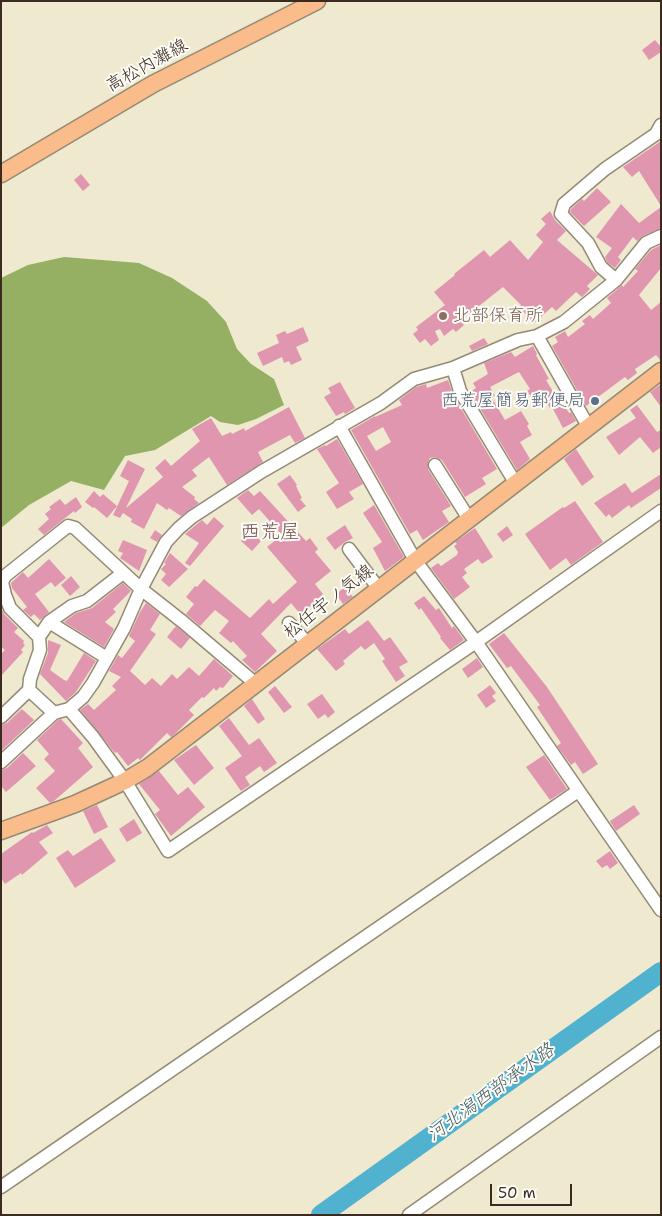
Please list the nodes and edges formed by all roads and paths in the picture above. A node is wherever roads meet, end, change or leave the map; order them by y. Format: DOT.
graph roads {
  1 [pos="317,1"];
  2 [pos="661,125"];
  3 [pos="1,174"];
  4 [pos="661,236"];
  5 [pos="616,280"];
  6 [pos="537,336"];
  7 [pos="453,368"];
  8 [pos="661,371"];
  9 [pos="339,426"];
  10 [pos="588,426"];
  11 [pos="435,465"];
  12 [pos="516,484"];
  13 [pos="661,511"];
  14 [pos="469,519"];
  15 [pos="349,549"];
  16 [pos="416,560"];
  17 [pos="123,573"];
  18 [pos="141,589"];
  19 [pos="379,589"];
  20 [pos="49,622"];
  21 [pos="288,623"];
  22 [pos="39,636"];
  23 [pos="476,642"];
  24 [pos="308,644"];
  25 [pos="107,658"];
  26 [pos="256,684"];
  27 [pos="29,690"];
  28 [pos="69,709"];
  29 [pos="54,713"];
  30 [pos="1,717"];
  31 [pos="1,762"];
  32 [pos="124,781"];
  33 [pos="578,791"];
  34 [pos="1,831"];
  35 [pos="661,910"];
  36 [pos="661,1037"];
  37 [pos="1,1187"];
  38 [pos="409,1215"];
  1 -- 3 [label="main road, 高松内灘線"];
  2 -- 5 [label="street"];
  4 -- 5 [label="street"];
  5 -- 6 [label="street"];
  6 -- 7 [label="street"];
  6 -- 10 [label="street"];
  7 -- 9 [label="street"];
  7 -- 12 [label="street"];
  8 -- 10 [label="main road, 松任宇ノ気線"];
  9 -- 16 [label="street"];
  9 -- 18 [label="street"];
  10 -- 12 [label="main road, 松任宇ノ気線"];
  11 -- 14 [label="street"];
  12 -- 14 [label="main road, 松任宇ノ気線"];
  13 -- 23 [label="street"];
  14 -- 16 [label="main road, 松任宇ノ気線"];
  15 -- 19 [label="street"];
  16 -- 19 [label="main road, 松任宇ノ気線"];
  16 -- 23 [label="street"];
  17 -- 18 [label="street"];
  17 -- 20 [label="street"];
  17 -- 22 [label="street"];
  18 -- 25 [label="street"];
  18 -- 26 [label="street"];
  19 -- 24 [label="main road, 松任宇ノ気線"];
  20 -- 22 [label="street"];
  20 -- 25 [label="street"];
  21 -- 24 [label="street"];
  22 -- 27 [label="street"];
  23 -- 32 [label="street"];
  23 -- 33 [label="street"];
  24 -- 26 [label="main road, 松任宇ノ気線"];
  25 -- 28 [label="street"];
  26 -- 32 [label="main road, 松任宇ノ気線"];
  27 -- 29 [label="street"];
  27 -- 30 [label="street"];
  28 -- 29 [label="street"];
  28 -- 32 [label="street"];
  29 -- 31 [label="street"];
  32 -- 34 [label="main road, 松任宇ノ気線"];
  33 -- 35 [label="street"];
  33 -- 37 [label="street"];
  36 -- 38 [label="street"];
}
